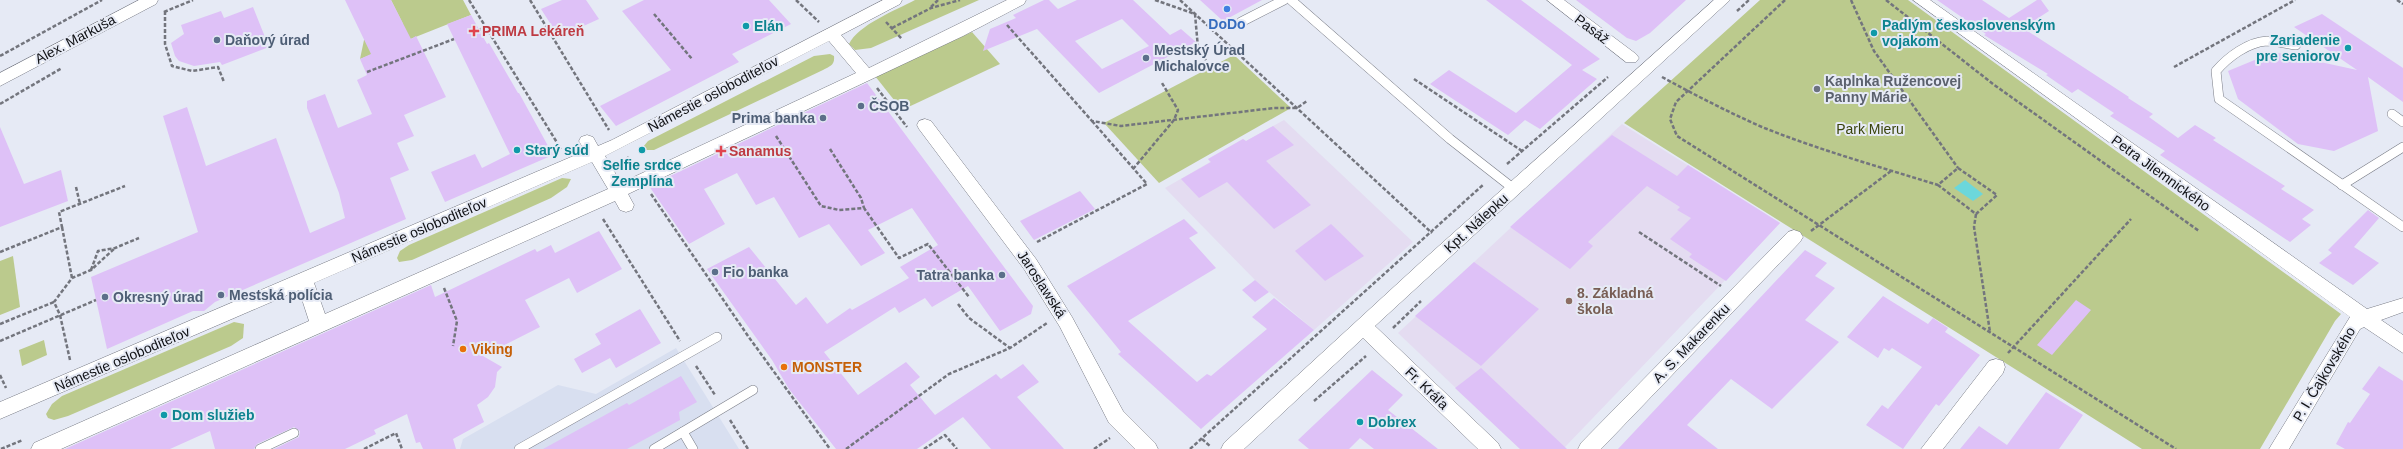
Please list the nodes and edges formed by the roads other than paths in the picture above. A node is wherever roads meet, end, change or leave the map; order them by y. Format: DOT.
graph roads {
  1 [pos="151,0"];
  2 [pos="895,0"];
  3 [pos="1019,0"];
  4 [pos="1284,0"];
  5 [pos="1291,0"];
  6 [pos="1554,0"];
  7 [pos="1723,0"];
  8 [pos="1920,0"];
  9 [pos="1241,22"];
  10 [pos="831,33"];
  11 [pos="2296,45"];
  12 [pos="1631,58"];
  13 [pos="866,76"];
  14 [pos="0,80"];
  15 [pos="2392,114"];
  16 [pos="2403,122"];
  17 [pos="925,125"];
  18 [pos="2403,147"];
  19 [pos="591,148"];
  20 [pos="2342,185"];
  21 [pos="1514,189"];
  22 [pos="622,198"];
  23 [pos="2403,227"];
  24 [pos="1794,237"];
  25 [pos="304,280"];
  26 [pos="2403,305"];
  27 [pos="2363,318"];
  28 [pos="320,326"];
  29 [pos="1363,326"];
  30 [pos="716,337"];
  31 [pos="2403,345"];
  32 [pos="1996,367"];
  33 [pos="753,390"];
  34 [pos="0,411"];
  35 [pos="683,432"];
  36 [pos="294,433"];
  37 [pos="41,449"];
  38 [pos="260,449"];
  39 [pos="519,449"];
  40 [pos="654,449"];
  41 [pos="693,449"];
  42 [pos="1148,449"];
  43 [pos="1231,449"];
  44 [pos="1491,449"];
  45 [pos="1588,449"];
  46 [pos="1931,449"];
  47 [pos="2279,449"];
  1 -- 14 [label="street, Alex. Markuša"];
  2 -- 10 [label="street, Námestie osloboditeľov"];
  3 -- 13 [label="street"];
  4 -- 9 [label="lane"];
  5 -- 21 [label="lane"];
  6 -- 12 [label="street, Pasáž"];
  7 -- 21 [label="street, Kpt. Nálepku"];
  8 -- 27 [label="street, Petra Jilemnického"];
  10 -- 13 [label="street"];
  10 -- 19 [label="street, Námestie osloboditeľov"];
  11 -- 20 [label="lane"];
  13 -- 22 [label="street"];
  15 -- 16 [label="lane"];
  17 -- 42 [label="street, Jaroslawská"];
  18 -- 20 [label="lane"];
  19 -- 22 [label="street"];
  19 -- 25 [label="street, Námestie osloboditeľov"];
  20 -- 23 [label="lane"];
  21 -- 29 [label="street, Kpt. Nálepku"];
  22 -- 28 [label="street"];
  24 -- 45 [label="street, A. S. Makarenku"];
  25 -- 28 [label="street"];
  25 -- 34 [label="street, Námestie osloboditeľov"];
  26 -- 27 [label="street, P. I. Čajkovského"];
  27 -- 31 [label="street, Petra Jilemnického"];
  27 -- 47 [label="street, P. I. Čajkovského"];
  28 -- 37 [label="street"];
  29 -- 43 [label="street, Kpt. Nálepku"];
  29 -- 44 [label="street, Fr. Kráľa"];
  30 -- 39 [label="lane"];
  32 -- 46 [label="street"];
  33 -- 35 [label="lane"];
  35 -- 40 [label="lane"];
  35 -- 41 [label="lane"];
  36 -- 38 [label="lane"];
}
